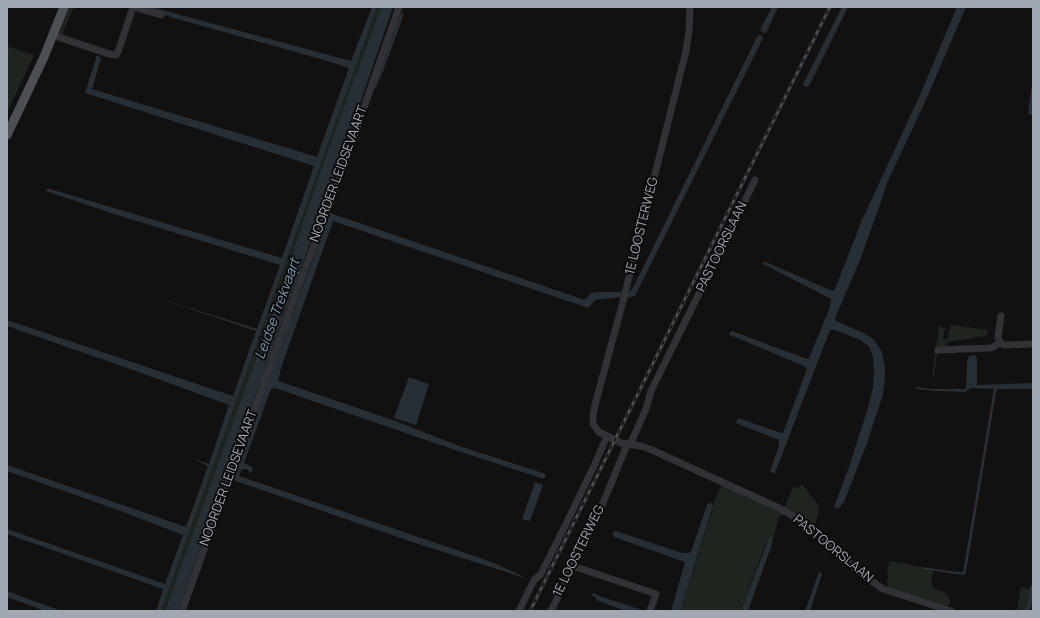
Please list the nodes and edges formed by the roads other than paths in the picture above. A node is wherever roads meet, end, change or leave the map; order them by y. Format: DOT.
graph roads {
  1 [pos="64,7"];
  2 [pos="399,7"];
  3 [pos="690,7"];
  4 [pos="161,15"];
  5 [pos="52,35"];
  6 [pos="7,135"];
  7 [pos="755,180"];
  8 [pos="1001,316"];
  9 [pos="1000,343"];
  10 [pos="1033,344"];
  11 [pos="938,350"];
  12 [pos="607,436"];
  13 [pos="628,445"];
  14 [pos="572,566"];
  15 [pos="182,611"];
  16 [pos="519,611"];
  17 [pos="550,611"];
  18 [pos="650,611"];
  19 [pos="951,611"];
  1 -- 5 [label="main road"];
  2 -- 15 [label="street, NOORDER LEIDSEVAART"];
  3 -- 12 [label="street, 1E LOOSTERWEG"];
  4 -- 5 [label="street"];
  5 -- 6 [label="main road"];
  7 -- 13 [label="street, PASTOORSLAAN"];
  8 -- 9 [label="street"];
  9 -- 10 [label="street"];
  9 -- 11 [label="street"];
  12 -- 13 [label="street, 1E LOOSTERWEG"];
  12 -- 16 [label="street, 1E LOOSTERWEG"];
  13 -- 14 [label="street, 1E LOOSTERWEG"];
  13 -- 19 [label="street, PASTOORSLAAN"];
  14 -- 17 [label="street, 1E LOOSTERWEG"];
  14 -- 18 [label="street"];
}
